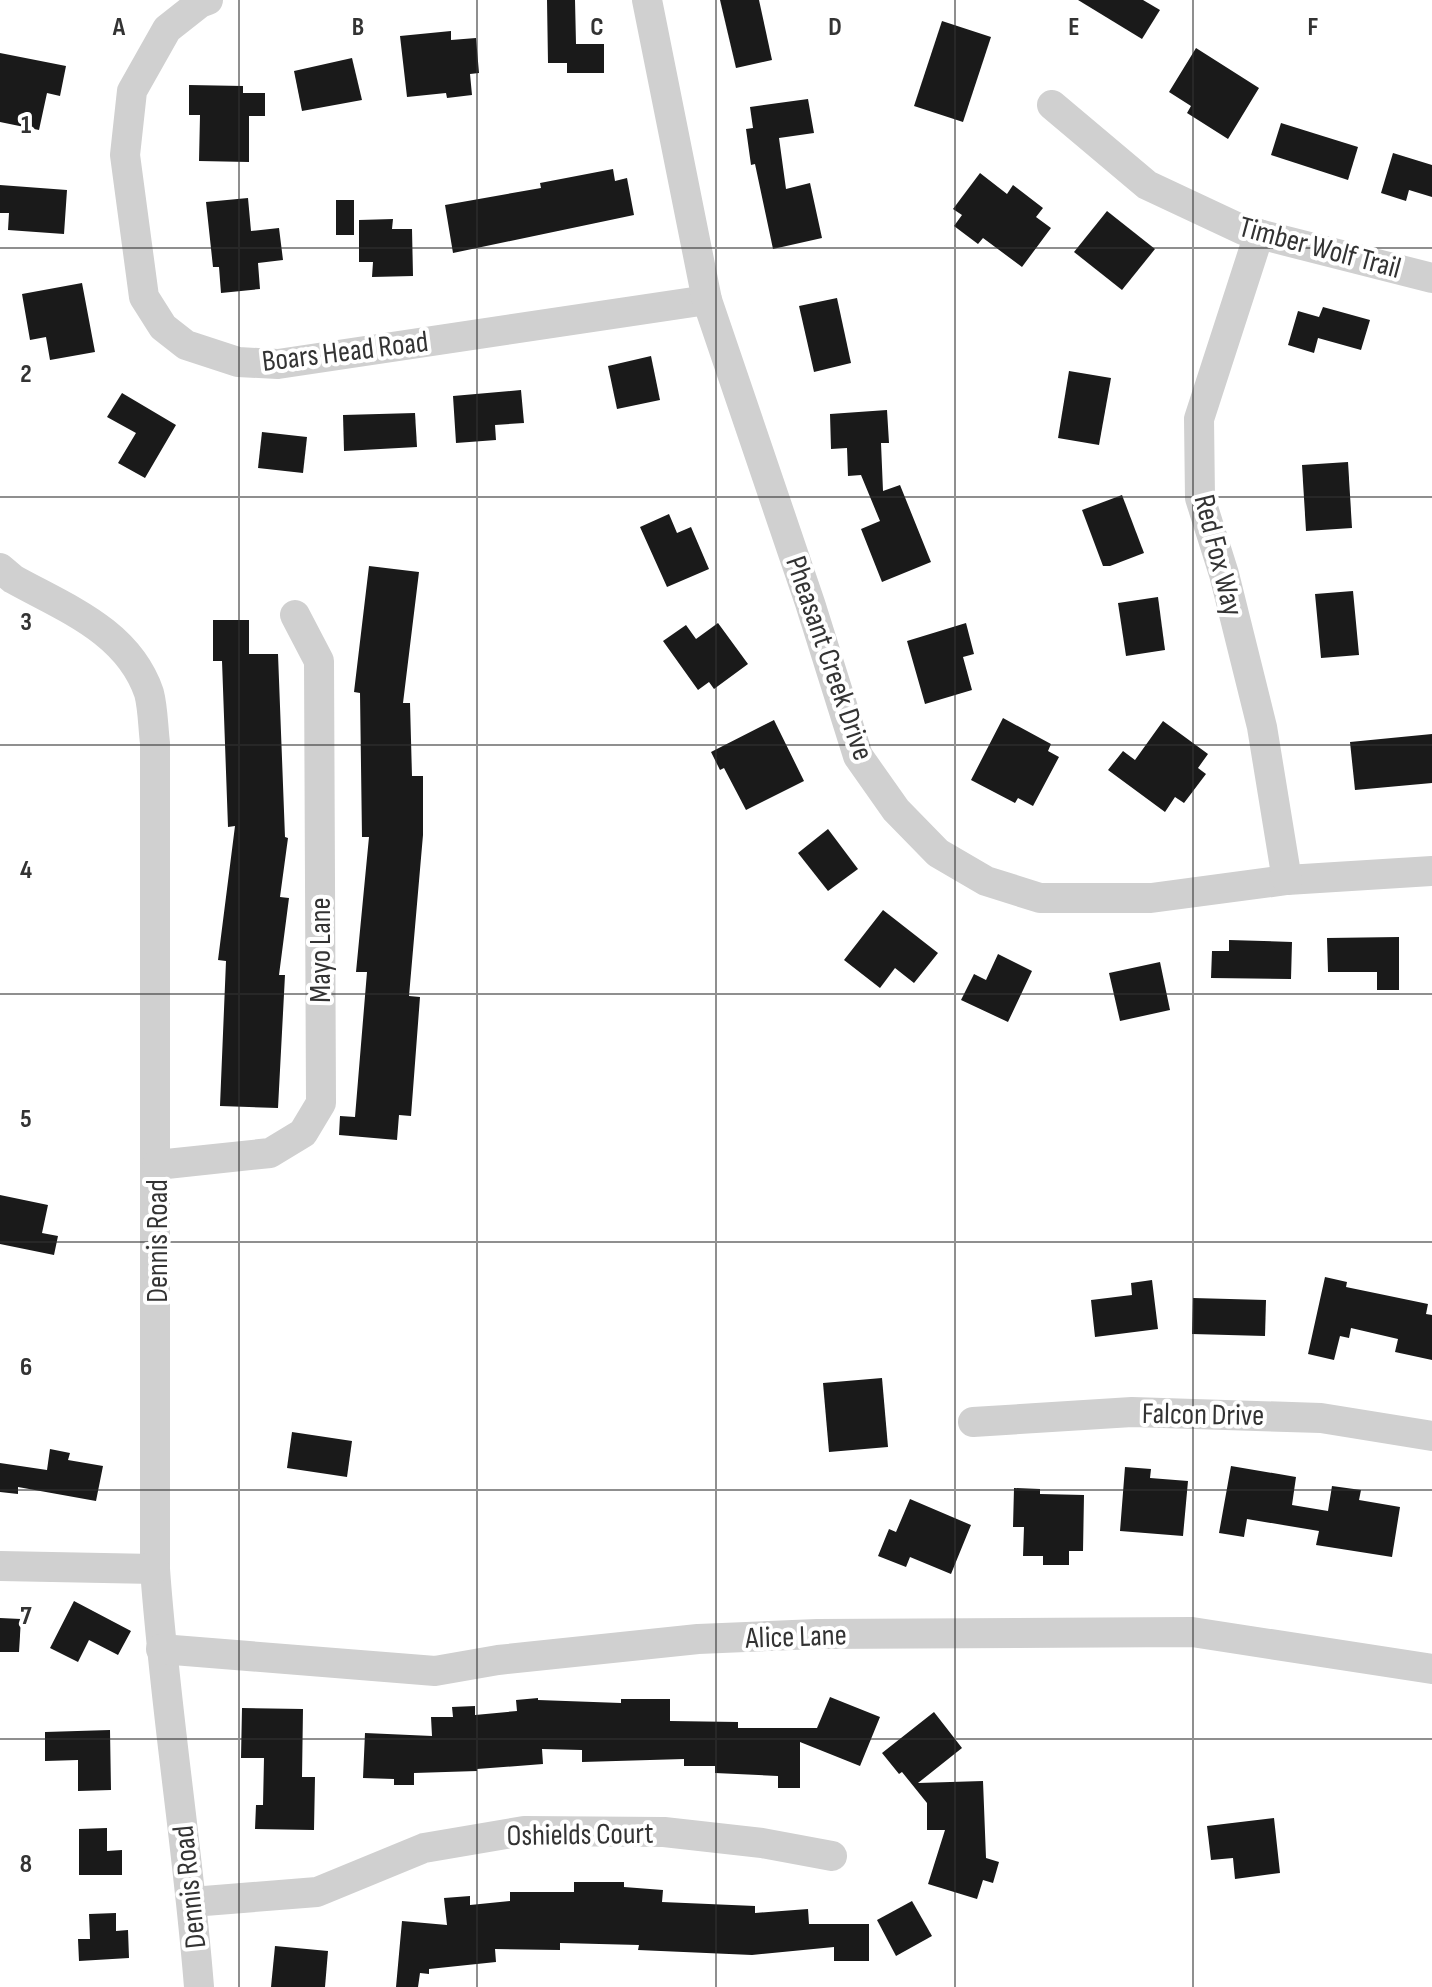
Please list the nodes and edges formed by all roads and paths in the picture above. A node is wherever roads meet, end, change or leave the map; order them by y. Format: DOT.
graph roads {
  1 [pos="208,0"];
  2 [pos="647,0"];
  3 [pos="1052,105"];
  4 [pos="1259,234"];
  5 [pos="1432,278"];
  6 [pos="707,300"];
  7 [pos="0,568"];
  8 [pos="295,615"];
  9 [pos="1432,871"];
  10 [pos="1287,880"];
  11 [pos="157,1165"];
  12 [pos="973,1422"];
  13 [pos="1432,1436"];
  14 [pos="0,1566"];
  15 [pos="155,1569"];
  16 [pos="161,1649"];
  17 [pos="1432,1669"];
  18 [pos="832,1856"];
  19 [pos="192,1902"];
  20 [pos="199,1987"];
  1 -- 6 [label="street, Boars Head Road"];
  2 -- 6 [label="street, Pheasant Creek Drive"];
  3 -- 4 [label="street, Timber Wolf Trail"];
  4 -- 5 [label="street, Timber Wolf Trail"];
  4 -- 10 [label="street, Red Fox Way"];
  6 -- 10 [label="street, Pheasant Creek Drive"];
  7 -- 11 [label="street, Dennis Road"];
  8 -- 11 [label="street, Mayo Lane"];
  9 -- 10 [label="street, Pheasant Creek Drive"];
  11 -- 15 [label="street, Dennis Road"];
  12 -- 13 [label="street, Falcon Drive"];
  14 -- 15 [label="street"];
  15 -- 16 [label="street, Dennis Road"];
  16 -- 17 [label="street, Alice Lane"];
  16 -- 19 [label="street, Dennis Road"];
  18 -- 19 [label="street, Oshields Court"];
  19 -- 20 [label="street, Dennis Road"];
}
